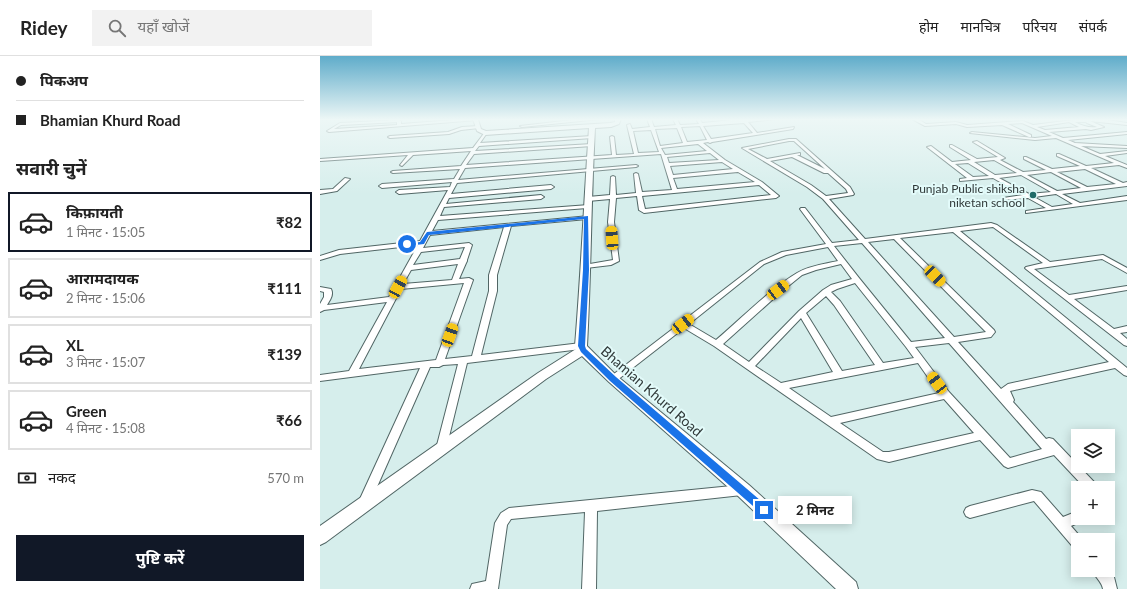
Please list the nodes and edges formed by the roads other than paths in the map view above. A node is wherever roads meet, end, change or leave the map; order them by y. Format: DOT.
graph roads {
  1 [pos="478,144"];
  2 [pos="533,144"];
  3 [pos="533,144"];
  4 [pos="568,144"];
  5 [pos="580,144"];
  6 [pos="590,144"];
  7 [pos="597,144"];
  8 [pos="598,144"];
  9 [pos="613,144"];
  10 [pos="634,144"];
  11 [pos="658,144"];
  12 [pos="686,144"];
  13 [pos="701,144"];
  14 [pos="766,144"];
  15 [pos="799,144"];
  16 [pos="978,144"];
  17 [pos="1074,144"];
  18 [pos="1084,144"];
  19 [pos="1110,144"];
  20 [pos="1099,145"];
  21 [pos="952,146"];
  22 [pos="659,147"];
  23 [pos="929,147"];
  24 [pos="1127,147"];
  25 [pos="474,149"];
  26 [pos="711,152"];
  27 [pos="808,152"];
  28 [pos="1127,152"];
  29 [pos="411,154"];
  30 [pos="636,154"];
  31 [pos="662,154"];
  32 [pos="793,155"];
  33 [pos="1059,155"];
  34 [pos="1098,155"];
  35 [pos="614,156"];
  36 [pos="1026,158"];
  37 [pos="995,159"];
  38 [pos="320,160"];
  39 [pos="328,160"];
  40 [pos="723,160"];
  41 [pos="765,161"];
  42 [pos="977,161"];
  43 [pos="969,162"];
  44 [pos="950,163"];
  45 [pos="1127,163"];
  46 [pos="1119,164"];
  47 [pos="402,165"];
  48 [pos="667,165"];
  49 [pos="636,166"];
  50 [pos="320,167"];
  51 [pos="463,167"];
  52 [pos="1127,167"];
  53 [pos="1087,168"];
  54 [pos="740,170"];
  55 [pos="1053,171"];
  56 [pos="393,172"];
  57 [pos="636,174"];
  58 [pos="1024,175"];
  59 [pos="834,176"];
  60 [pos="612,177"];
  61 [pos="671,177"];
  62 [pos="994,177"];
  63 [pos="506,178"];
  64 [pos="347,179"];
  65 [pos="972,179"];
  66 [pos="962,180"];
  67 [pos="455,183"];
  68 [pos="760,183"];
  69 [pos="1125,184"];
  70 [pos="382,186"];
  71 [pos="551,187"];
  72 [pos="1086,188"];
  73 [pos="502,191"];
  74 [pos="675,191"];
  75 [pos="320,192"];
  76 [pos="399,192"];
  77 [pos="1056,192"];
  78 [pos="640,194"];
  79 [pos="448,196"];
  80 [pos="613,196"];
  81 [pos="1029,196"];
  82 [pos="541,197"];
  83 [pos="825,198"];
  84 [pos="1127,198"];
  85 [pos="1005,199"];
  86 [pos="1079,205"];
  87 [pos="442,206"];
  88 [pos="587,207"];
  89 [pos="804,209"];
  90 [pos="1052,209"];
  91 [pos="1028,212"];
  92 [pos="436,218"];
  93 [pos="508,225"];
  94 [pos="955,230"];
  95 [pos="427,233"];
  96 [pos="896,237"];
  97 [pos="863,241"];
  98 [pos="830,245"];
  99 [pos="420,246"];
  100 [pos="328,257"];
  101 [pos="320,258"];
  102 [pos="464,261"];
  103 [pos="843,262"];
  104 [pos="1049,264"];
  105 [pos="320,266"];
  106 [pos="586,266"];
  107 [pos="408,268"];
  108 [pos="1127,271"];
  109 [pos="856,280"];
  110 [pos="455,281"];
  111 [pos="398,287"];
  112 [pos="1127,288"];
  113 [pos="320,289"];
  114 [pos="826,292"];
  115 [pos="1066,298"];
  116 [pos="391,299"];
  117 [pos="320,309"];
  118 [pos="802,313"];
  119 [pos="683,324"];
  120 [pos="1127,329"];
  121 [pos="1112,332"];
  122 [pos="952,339"];
  123 [pos="1127,343"];
  124 [pos="717,344"];
  125 [pos="908,345"];
  126 [pos="582,348"];
  127 [pos="476,359"];
  128 [pos="920,360"];
  129 [pos="463,361"];
  130 [pos="439,364"];
  131 [pos="1117,364"];
  132 [pos="426,365"];
  133 [pos="750,366"];
  134 [pos="881,367"];
  135 [pos="1127,372"];
  136 [pos="352,374"];
  137 [pos="839,374"];
  138 [pos="320,378"];
  139 [pos="613,379"];
  140 [pos="779,387"];
  141 [pos="946,394"];
  142 [pos="829,421"];
  143 [pos="982,435"];
  144 [pos="441,450"];
  145 [pos="1085,481"];
  146 [pos="743,490"];
  147 [pos="363,505"];
  148 [pos="591,506"];
  149 [pos="970,512"];
  150 [pos="1071,519"];
  151 [pos="1061,524"];
  152 [pos="320,536"];
  153 [pos="1071,536"];
  154 [pos="1105,577"];
  155 [pos="491,587"];
  156 [pos="477,589"];
  157 [pos="589,589"];
  158 [pos="849,589"];
  159 [pos="1110,589"];
  1 -- 25 [label="street"];
  2 -- 25 [label="street"];
  3 -- 25 [label="street"];
  4 -- 51 [label="street"];
  5 -- 63 [label="street"];
  6 -- 88 [label="street, Bhamian Khurd Road"];
  7 -- 35 [label="street"];
  8 -- 49 [label="street"];
  9 -- 35 [label="street"];
  10 -- 30 [label="street"];
  11 -- 22 [label="street"];
  12 -- 22 [label="street"];
  13 -- 26 [label="street"];
  14 -- 41 [label="street"];
  15 -- 27 [label="street"];
  16 -- 37 [label="street"];
  17 -- 34 [label="street"];
  18 -- 20 [label="street"];
  19 -- 20 [label="street"];
  20 -- 24 [label="street"];
  21 -- 42 [label="street"];
  22 -- 31 [label="street"];
  23 -- 44 [label="street"];
  25 -- 29 [label="street"];
  25 -- 51 [label="street"];
  26 -- 31 [label="street"];
  26 -- 40 [label="street"];
  27 -- 32 [label="street"];
  27 -- 59 [label="street"];
  28 -- 34 [label="street"];
  29 -- 39 [label="street"];
  29 -- 47 [label="street"];
  30 -- 31 [label="street"];
  30 -- 35 [label="street"];
  31 -- 48 [label="street"];
  32 -- 41 [label="street"];
  32 -- 59 [label="street"];
  33 -- 53 [label="street"];
  34 -- 46 [label="street"];
  36 -- 55 [label="street"];
  37 -- 42 [label="street"];
  37 -- 58 [label="street"];
  38 -- 39 [label="street"];
  39 -- 50 [label="street"];
  40 -- 48 [label="street"];
  40 -- 54 [label="street"];
  41 -- 83 [label="street"];
  42 -- 43 [label="street"];
  43 -- 44 [label="street"];
  43 -- 62 [label="street"];
  44 -- 65 [label="street"];
  45 -- 46 [label="street"];
  46 -- 52 [label="street"];
  46 -- 53 [label="street"];
  48 -- 61 [label="street"];
  51 -- 56 [label="street"];
  51 -- 67 [label="street"];
  53 -- 55 [label="street"];
  53 -- 69 [label="street"];
  54 -- 61 [label="street"];
  54 -- 68 [label="street"];
  55 -- 58 [label="street"];
  55 -- 72 [label="street"];
  57 -- 78 [label="street"];
  58 -- 62 [label="street"];
  58 -- 77 [label="street"];
  59 -- 83 [label="street"];
  60 -- 80 [label="street"];
  61 -- 74 [label="street"];
  62 -- 65 [label="street"];
  62 -- 81 [label="street"];
  63 -- 67 [label="street"];
  63 -- 73 [label="street"];
  64 -- 75 [label="street"];
  65 -- 66 [label="street"];
  67 -- 70 [label="street"];
  67 -- 76 [label="street"];
  67 -- 79 [label="street"];
  68 -- 74 [label="street"];
  68 -- 78 [label="street"];
  69 -- 72 [label="street"];
  71 -- 73 [label="street"];
  72 -- 77 [label="street"];
  73 -- 79 [label="street"];
  74 -- 78 [label="street"];
  77 -- 81 [label="street"];
  77 -- 86 [label="street"];
  78 -- 80 [label="street"];
  79 -- 87 [label="street"];
  80 -- 88 [label="street"];
  80 -- 106 [label="street"];
  81 -- 85 [label="street"];
  81 -- 90 [label="street"];
  82 -- 87 [label="street"];
  83 -- 97 [label="street"];
  84 -- 86 [label="street"];
  86 -- 90 [label="street"];
  87 -- 92 [label="street"];
  88 -- 92 [label="street"];
  88 -- 93 [label="street"];
  88 -- 106 [label="street, Bhamian Khurd Road"];
  89 -- 98 [label="street"];
  90 -- 91 [label="street"];
  92 -- 95 [label="street"];
  93 -- 95 [label="street"];
  93 -- 127 [label="street"];
  94 -- 96 [label="street"];
  94 -- 104 [label="street"];
  94 -- 131 [label="street"];
  95 -- 99 [label="street"];
  96 -- 97 [label="street"];
  96 -- 122 [label="street"];
  97 -- 98 [label="street"];
  97 -- 122 [label="street"];
  98 -- 103 [label="street"];
  98 -- 119 [label="street"];
  99 -- 100 [label="street"];
  99 -- 102 [label="street"];
  99 -- 107 [label="street"];
  100 -- 101 [label="street"];
  100 -- 105 [label="street"];
  102 -- 107 [label="street"];
  102 -- 110 [label="street"];
  103 -- 109 [label="street"];
  103 -- 124 [label="street"];
  104 -- 108 [label="street"];
  104 -- 115 [label="street"];
  106 -- 126 [label="street, Bhamian Khurd Road"];
  107 -- 111 [label="street"];
  109 -- 114 [label="street"];
  109 -- 125 [label="street"];
  110 -- 111 [label="street"];
  110 -- 130 [label="street"];
  111 -- 116 [label="street"];
  112 -- 115 [label="street"];
  113 -- 117 [label="street"];
  114 -- 118 [label="street"];
  114 -- 134 [label="street"];
  115 -- 121 [label="street"];
  116 -- 117 [label="street"];
  116 -- 136 [label="street"];
  118 -- 133 [label="street"];
  118 -- 137 [label="street"];
  119 -- 124 [label="street"];
  119 -- 139 [label="street"];
  120 -- 121 [label="street"];
  121 -- 123 [label="street"];
  122 -- 125 [label="street"];
  122 -- 143 [label="street"];
  124 -- 133 [label="street"];
  125 -- 128 [label="street"];
  126 -- 127 [label="street"];
  126 -- 139 [label="street, Bhamian Khurd Road"];
  126 -- 144 [label="street"];
  127 -- 129 [label="street"];
  128 -- 134 [label="street"];
  128 -- 141 [label="street"];
  129 -- 130 [label="street"];
  129 -- 144 [label="street"];
  130 -- 132 [label="street"];
  131 -- 135 [label="street"];
  131 -- 145 [label="street"];
  132 -- 136 [label="street"];
  132 -- 147 [label="street"];
  133 -- 140 [label="street"];
  134 -- 137 [label="street"];
  136 -- 138 [label="street"];
  137 -- 140 [label="street"];
  139 -- 146 [label="street, Bhamian Khurd Road"];
  140 -- 142 [label="street"];
  141 -- 142 [label="street"];
  141 -- 143 [label="street"];
  142 -- 143 [label="street"];
  144 -- 147 [label="street"];
  146 -- 148 [label="street"];
  146 -- 158 [label="street, Bhamian Khurd Road"];
  147 -- 152 [label="street"];
  148 -- 155 [label="street"];
  148 -- 157 [label="street"];
  149 -- 151 [label="street"];
  150 -- 151 [label="street"];
  151 -- 153 [label="street"];
  154 -- 159 [label="street"];
  155 -- 156 [label="street"];
}
